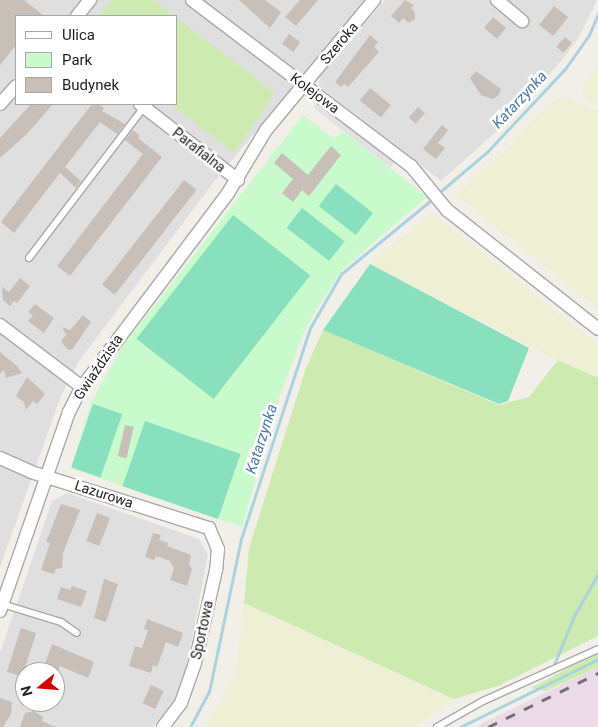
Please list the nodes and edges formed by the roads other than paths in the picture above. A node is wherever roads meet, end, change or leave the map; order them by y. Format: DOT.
graph roads {
  1 [pos="90,0"];
  2 [pos="192,0"];
  3 [pos="374,0"];
  4 [pos="496,0"];
  5 [pos="78,15"];
  6 [pos="522,21"];
  7 [pos="303,85"];
  8 [pos="15,87"];
  9 [pos="0,104"];
  10 [pos="142,106"];
  11 [pos="238,180"];
  12 [pos="29,258"];
  13 [pos="0,325"];
  14 [pos="598,329"];
  15 [pos="82,387"];
  16 [pos="0,458"];
  17 [pos="47,476"];
  18 [pos="209,528"];
  19 [pos="1,608"];
  20 [pos="76,634"];
  21 [pos="598,650"];
  22 [pos="163,727"];
  23 [pos="437,727"];
  1 -- 5 [label="street"];
  2 -- 7 [label="street, Kolejowa"];
  3 -- 7 [label="street, Szeroka"];
  4 -- 6 [label="street"];
  7 -- 11 [label="street, Parafialna"];
  7 -- 14 [label="street, Kolejowa"];
  8 -- 9 [label="street"];
  10 -- 11 [label="street, Parafialna"];
  10 -- 12 [label="lane"];
  11 -- 15 [label="street, Gwiaździsta"];
  13 -- 15 [label="street"];
  15 -- 17 [label="street, Gwiaździsta"];
  16 -- 17 [label="street, Lazurowa"];
  17 -- 18 [label="street, Lazurowa"];
  17 -- 19 [label="street, Gwiaździsta"];
  18 -- 22 [label="street, Sportowa"];
  19 -- 20 [label="lane"];
  21 -- 23 [label="lane"];
}
